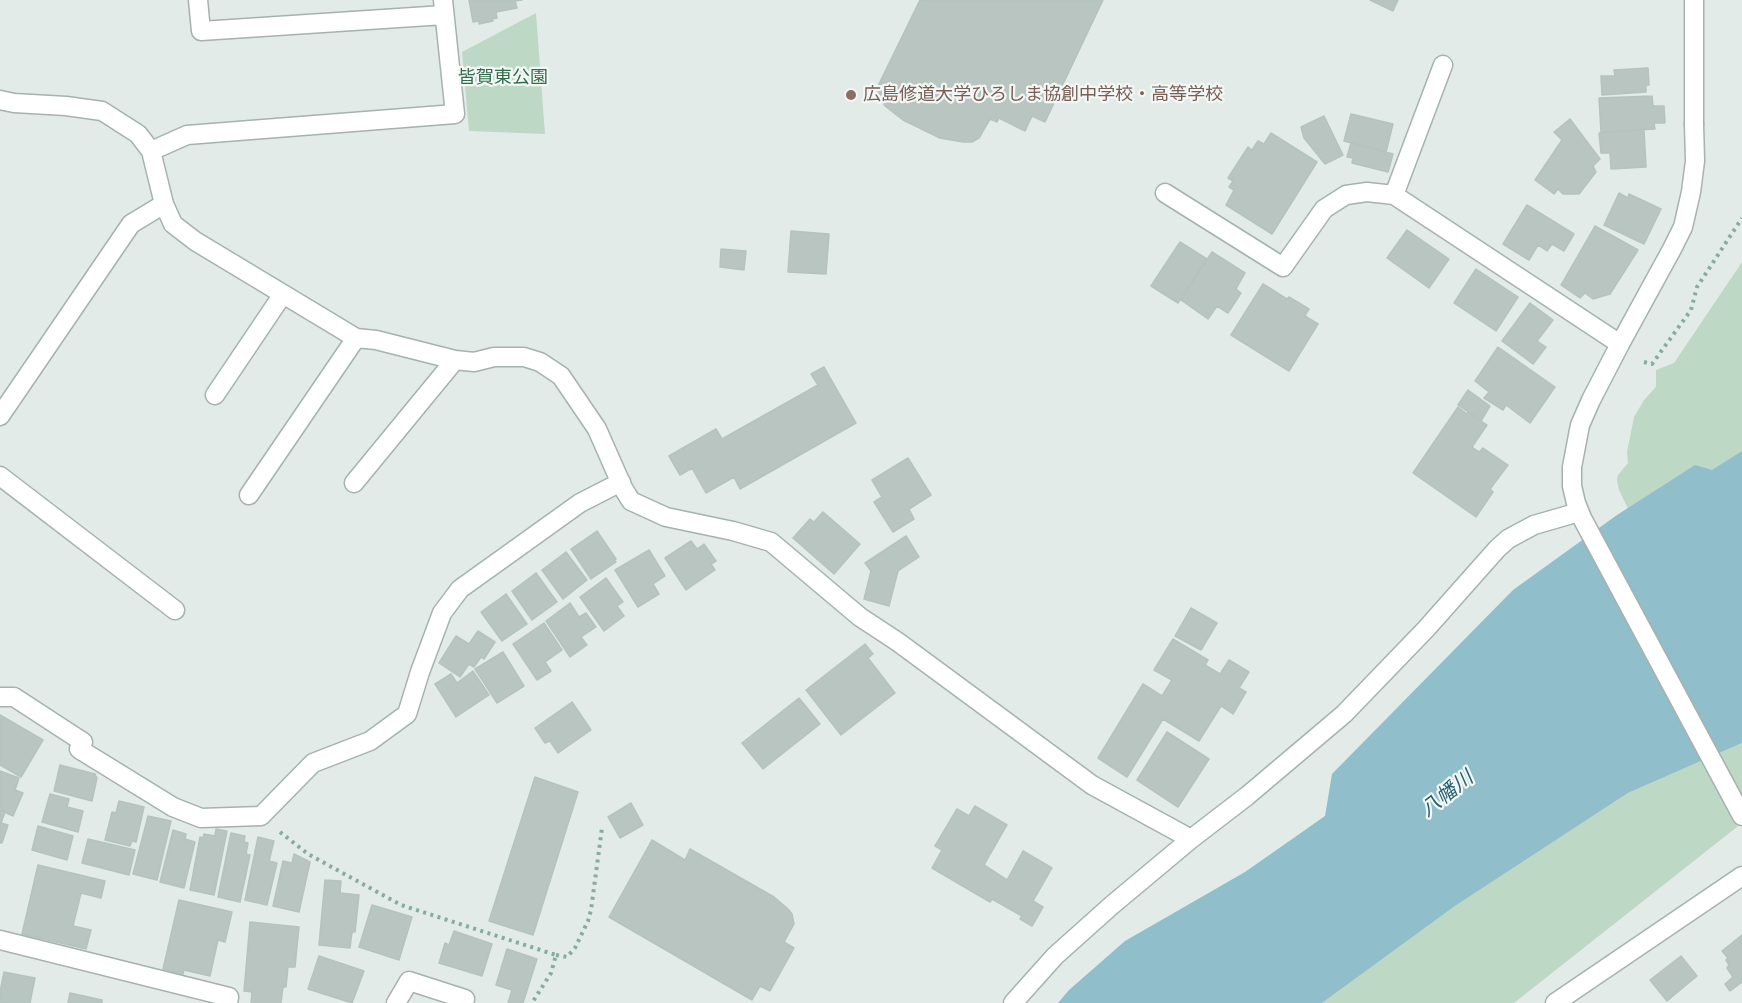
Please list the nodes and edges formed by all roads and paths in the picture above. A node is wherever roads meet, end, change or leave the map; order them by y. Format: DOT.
graph roads {
  1 [pos="198,0"];
  2 [pos="1694,0"];
  3 [pos="443,8"];
  4 [pos="1443,65"];
  5 [pos="0,100"];
  6 [pos="151,151"];
  7 [pos="1165,193"];
  8 [pos="1394,195"];
  9 [pos="164,204"];
  10 [pos="1742,219"];
  11 [pos="283,294"];
  12 [pos="356,338"];
  13 [pos="1620,344"];
  14 [pos="455,360"];
  15 [pos="1644,362"];
  16 [pos="215,395"];
  17 [pos="0,416"];
  18 [pos="0,476"];
  19 [pos="621,482"];
  20 [pos="354,483"];
  21 [pos="249,495"];
  22 [pos="1581,515"];
  23 [pos="175,610"];
  24 [pos="0,697"];
  25 [pos="261,816"];
  26 [pos="1742,816"];
  27 [pos="602,828"];
  28 [pos="1191,839"];
  29 [pos="1742,876"];
  30 [pos="0,940"];
  31 [pos="556,955"];
  32 [pos="465,999"];
  33 [pos="228,1003"];
  34 [pos="396,1003"];
  35 [pos="532,1003"];
  36 [pos="1013,1003"];
  37 [pos="1555,1003"];
  1 -- 3 [label="street"];
  2 -- 13 [label="street"];
  3 -- 6 [label="street"];
  4 -- 8 [label="street"];
  5 -- 6 [label="street"];
  6 -- 9 [label="street"];
  7 -- 8 [label="street"];
  8 -- 13 [label="street"];
  9 -- 11 [label="street"];
  9 -- 17 [label="street"];
  10 -- 15 [label="path"];
  11 -- 12 [label="street"];
  11 -- 16 [label="street"];
  12 -- 14 [label="street"];
  12 -- 21 [label="street"];
  13 -- 22 [label="street"];
  14 -- 19 [label="street"];
  14 -- 20 [label="street"];
  18 -- 23 [label="street"];
  19 -- 25 [label="street"];
  19 -- 28 [label="street"];
  22 -- 26 [label="street"];
  22 -- 28 [label="street"];
  24 -- 25 [label="street"];
  25 -- 31 [label="path"];
  27 -- 31 [label="path"];
  28 -- 36 [label="street"];
  29 -- 37 [label="street"];
  30 -- 33 [label="street"];
  31 -- 35 [label="path"];
  32 -- 34 [label="street"];
}
